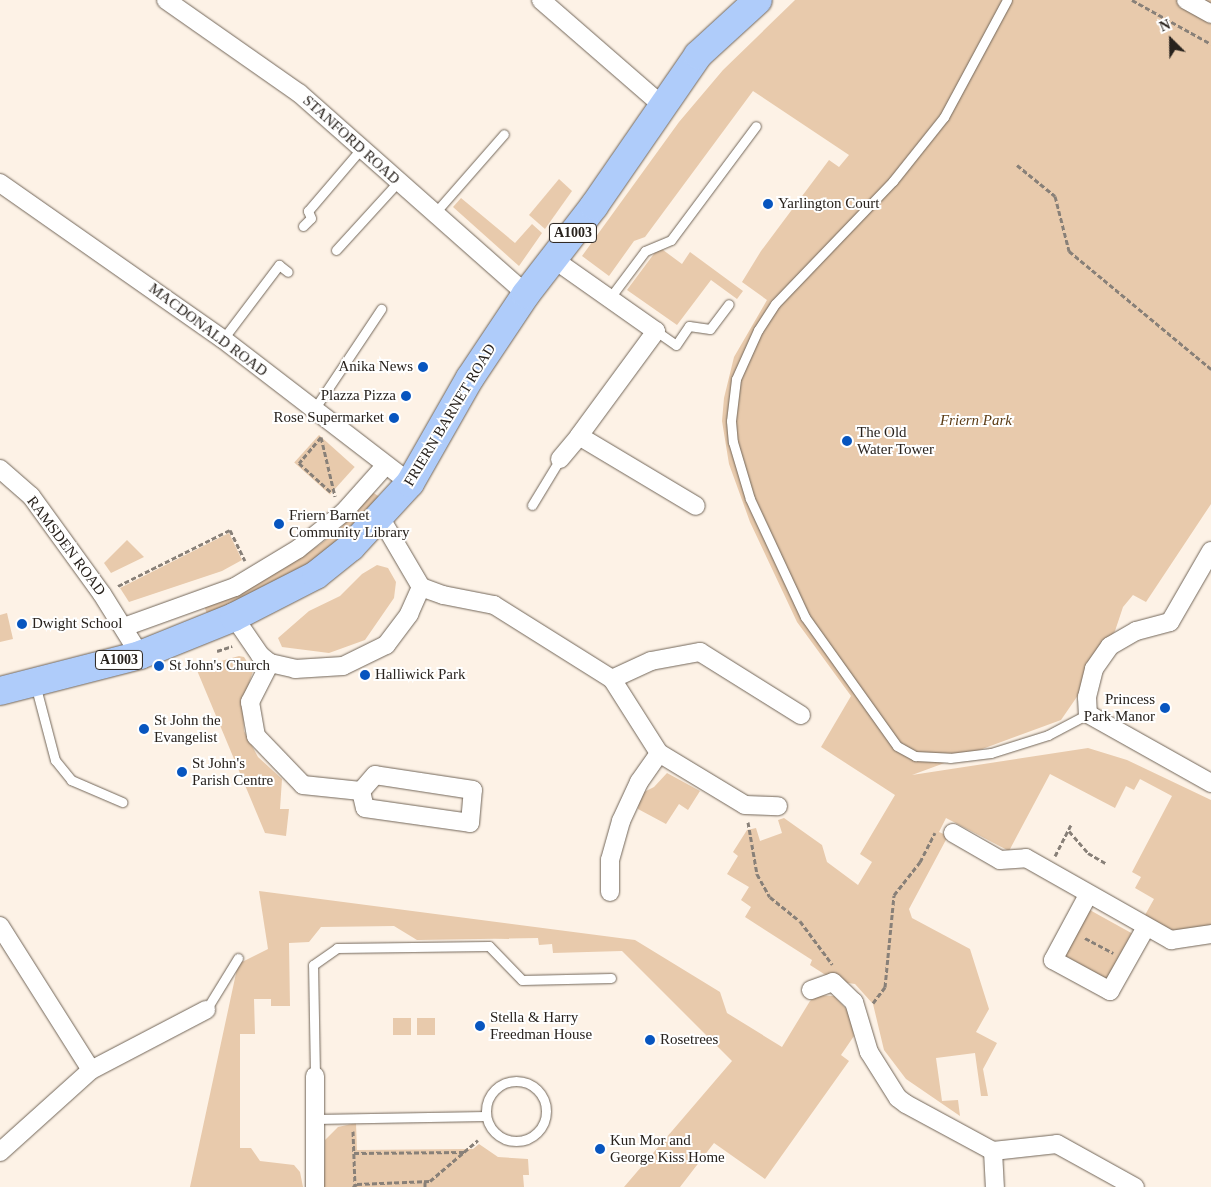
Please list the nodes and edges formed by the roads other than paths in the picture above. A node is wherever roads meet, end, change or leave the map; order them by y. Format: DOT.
graph roads {
  1 [pos="166,0"];
  2 [pos="541,0"];
  3 [pos="758,0"];
  4 [pos="1007,0"];
  5 [pos="1186,0"];
  6 [pos="1211,14"];
  7 [pos="663,106"];
  8 [pos="756,126"];
  9 [pos="504,134"];
  10 [pos="360,148"];
  11 [pos="398,182"];
  12 [pos="0,183"];
  13 [pos="434,214"];
  14 [pos="303,226"];
  15 [pos="336,250"];
  16 [pos="552,258"];
  17 [pos="288,272"];
  18 [pos="526,294"];
  19 [pos="609,299"];
  20 [pos="729,304"];
  21 [pos="381,310"];
  22 [pos="656,331"];
  23 [pos="223,339"];
  24 [pos="313,411"];
  25 [pos="579,436"];
  26 [pos="560,459"];
  27 [pos="385,466"];
  28 [pos="0,469"];
  29 [pos="410,483"];
  30 [pos="532,505"];
  31 [pos="696,506"];
  32 [pos="380,517"];
  33 [pos="1211,551"];
  34 [pos="421,587"];
  35 [pos="234,617"];
  36 [pos="124,627"];
  37 [pos="140,655"];
  38 [pos="270,663"];
  39 [pos="612,679"];
  40 [pos="35,683"];
  41 [pos="0,691"];
  42 [pos="1088,714"];
  43 [pos="801,715"];
  44 [pos="659,753"];
  45 [pos="1211,783"];
  46 [pos="360,791"];
  47 [pos="122,802"];
  48 [pos="778,806"];
  49 [pos="953,833"];
  50 [pos="610,892"];
  51 [pos="1088,895"];
  52 [pos="0,926"];
  53 [pos="1146,927"];
  54 [pos="1211,934"];
  55 [pos="238,958"];
  56 [pos="611,978"];
  57 [pos="811,990"];
  58 [pos="206,1010"];
  59 [pos="91,1070"];
  60 [pos="315,1076"];
  61 [pos="486,1116"];
  62 [pos="315,1119"];
  63 [pos="993,1151"];
  64 [pos="0,1152"];
  65 [pos="315,1187"];
  66 [pos="995,1187"];
  67 [pos="1134,1187"];
  1 -- 10 [label="street, STANFORD ROAD"];
  2 -- 7 [label="street"];
  3 -- 7 [label="main road, FRIERN BARNET ROAD / A1003"];
  4 -- 42 [label="lane"];
  5 -- 6 [label="street"];
  7 -- 16 [label="main road, FRIERN BARNET ROAD / A1003"];
  8 -- 19 [label="lane"];
  9 -- 13 [label="lane"];
  10 -- 11 [label="street, STANFORD ROAD"];
  10 -- 14 [label="lane"];
  11 -- 13 [label="street, STANFORD ROAD"];
  11 -- 15 [label="lane"];
  12 -- 23 [label="street, MACDONALD ROAD"];
  13 -- 18 [label="street, STANFORD ROAD"];
  16 -- 18 [label="main road, FRIERN BARNET ROAD / A1003"];
  16 -- 19 [label="street"];
  17 -- 23 [label="lane"];
  18 -- 29 [label="main road, FRIERN BARNET ROAD / A1003"];
  19 -- 22 [label="street"];
  20 -- 22 [label="lane"];
  21 -- 24 [label="lane"];
  22 -- 25 [label="street"];
  23 -- 24 [label="street, MACDONALD ROAD"];
  24 -- 27 [label="street, MACDONALD ROAD"];
  25 -- 26 [label="street"];
  25 -- 31 [label="street"];
  26 -- 30 [label="lane"];
  27 -- 29 [label="street, MACDONALD ROAD"];
  27 -- 36 [label="street, FRIERN BARNET ROAD"];
  28 -- 36 [label="street, RAMSDEN ROAD"];
  29 -- 32 [label="main road, FRIERN BARNET ROAD / A1003"];
  32 -- 34 [label="street"];
  32 -- 35 [label="main road, FRIERN BARNET ROAD / A1003"];
  33 -- 42 [label="street"];
  34 -- 38 [label="street"];
  34 -- 39 [label="street"];
  35 -- 37 [label="main road, FRIERN BARNET ROAD / A1003"];
  35 -- 38 [label="street"];
  36 -- 37 [label="street, RAMSDEN ROAD"];
  37 -- 40 [label="main road, FRIERN BARNET ROAD / A1003"];
  38 -- 46 [label="street"];
  39 -- 43 [label="street"];
  39 -- 44 [label="street"];
  40 -- 41 [label="main road, FRIERN BARNET ROAD / A1003"];
  40 -- 47 [label="lane"];
  42 -- 45 [label="street"];
  44 -- 48 [label="street"];
  44 -- 50 [label="street"];
  46 -- 46 [label="street"];
  49 -- 51 [label="street"];
  51 -- 53 [label="street"];
  51 -- 53 [label="street"];
  52 -- 59 [label="street"];
  53 -- 54 [label="street"];
  55 -- 58 [label="lane"];
  56 -- 60 [label="lane"];
  57 -- 63 [label="street"];
  58 -- 59 [label="street"];
  59 -- 64 [label="street"];
  60 -- 62 [label="street"];
  61 -- 61 [label="lane"];
  61 -- 62 [label="lane"];
  62 -- 65 [label="street"];
  63 -- 66 [label="street"];
  63 -- 67 [label="street"];
}
